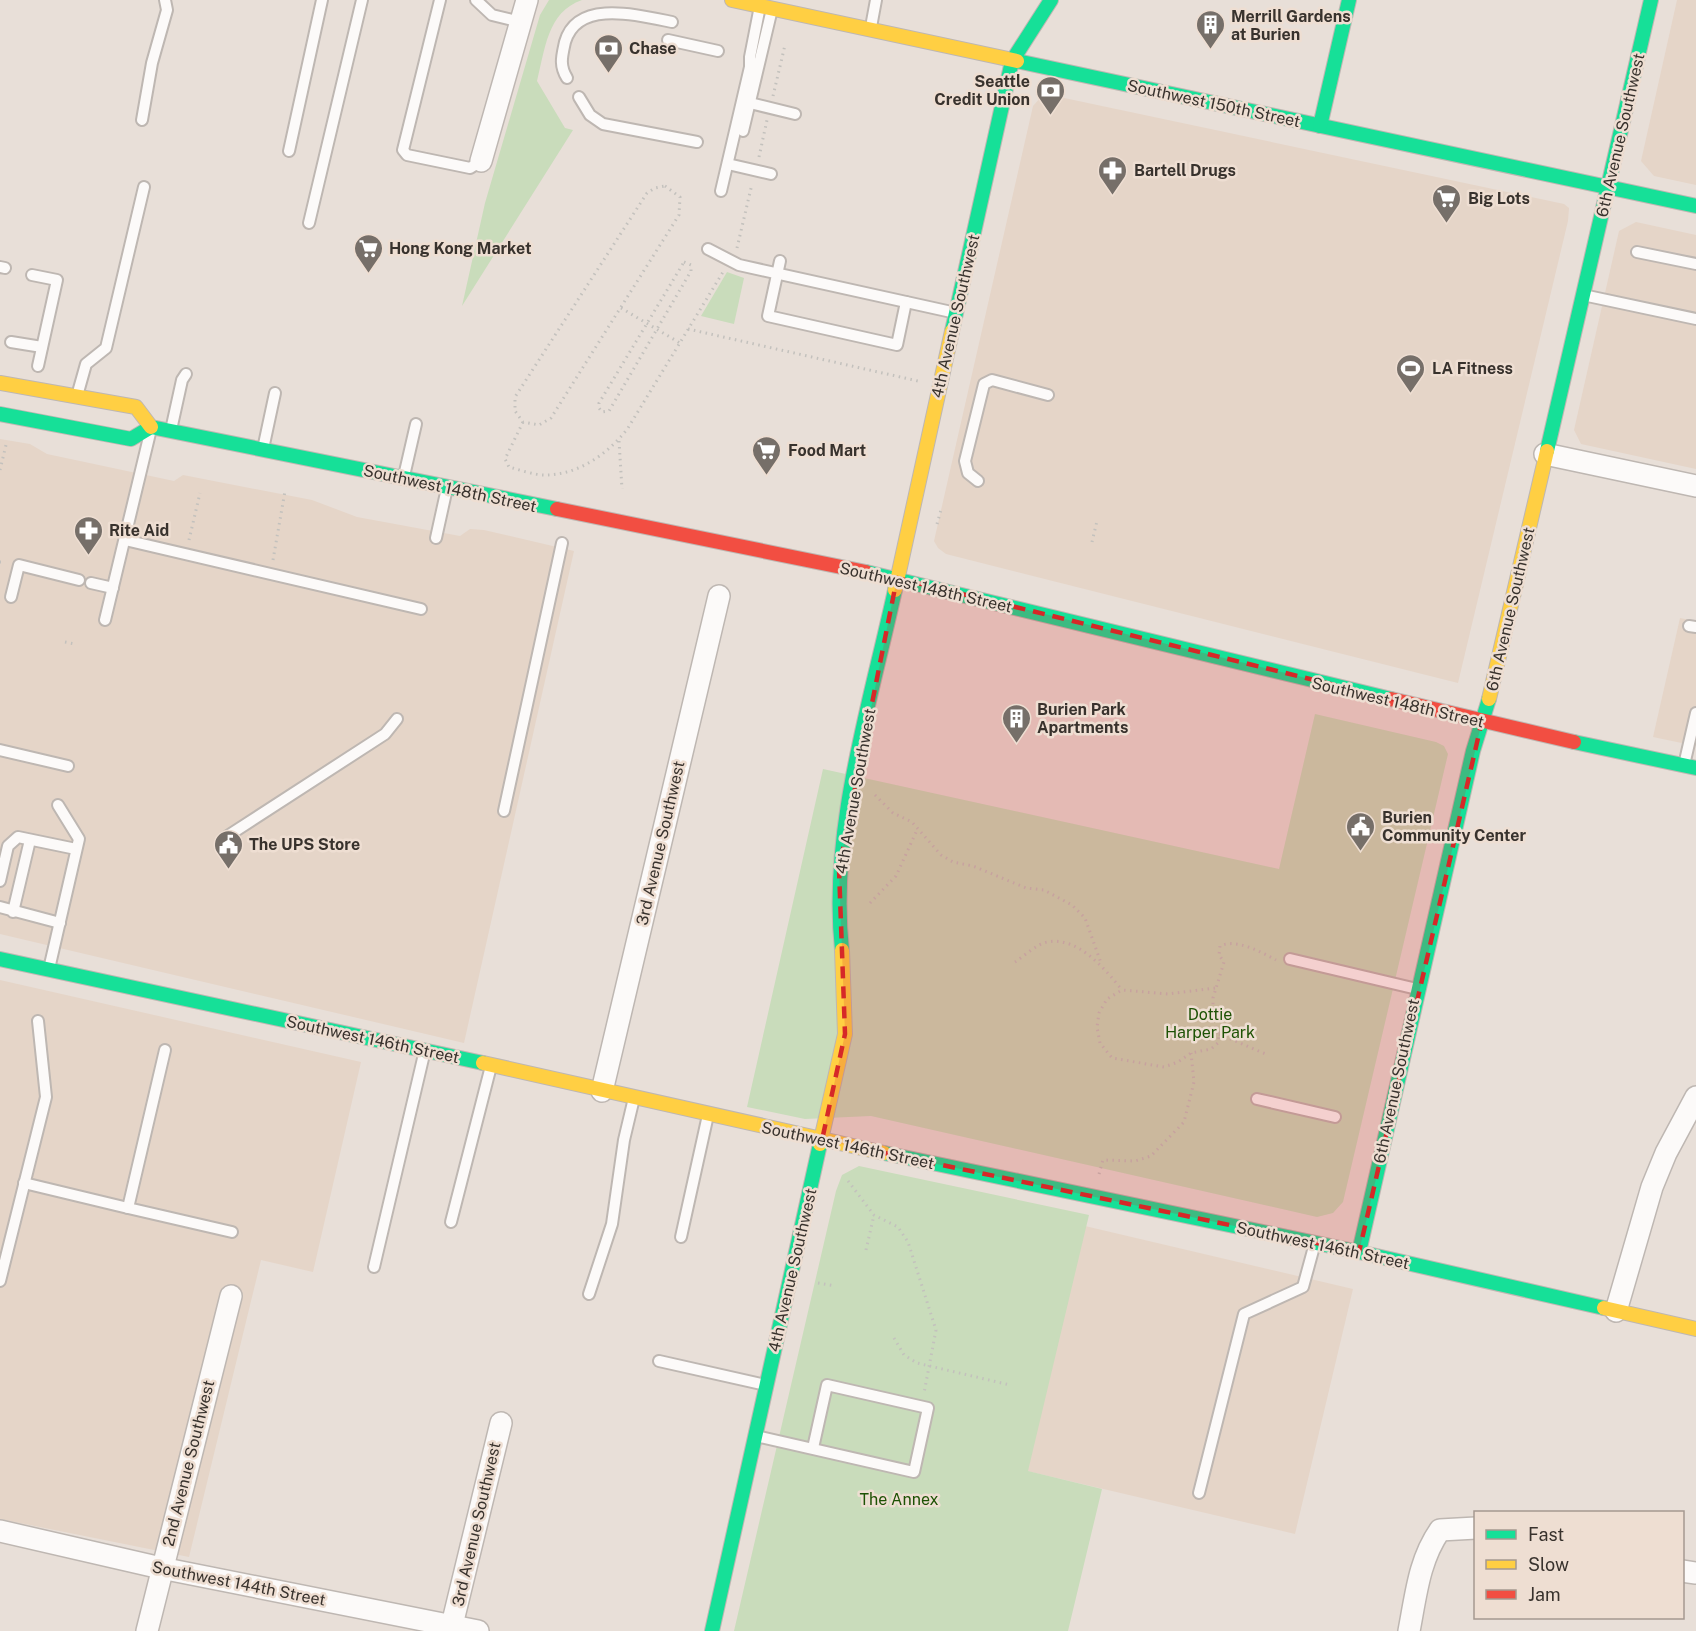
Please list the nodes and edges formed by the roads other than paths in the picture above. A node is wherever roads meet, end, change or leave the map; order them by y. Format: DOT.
graph roads {
  1 [pos="165,0"];
  2 [pos="322,0"];
  3 [pos="362,0"];
  4 [pos="440,0"];
  5 [pos="476,0"];
  6 [pos="527,0"];
  7 [pos="732,0"];
  8 [pos="876,0"];
  9 [pos="1050,0"];
  10 [pos="1349,0"];
  11 [pos="1651,0"];
  12 [pos="766,8"];
  13 [pos="521,22"];
  14 [pos="672,22"];
  15 [pos="870,30"];
  16 [pos="668,40"];
  17 [pos="718,51"];
  18 [pos="1012,61"];
  19 [pos="567,78"];
  20 [pos="579,97"];
  21 [pos="750,103"];
  22 [pos="795,114"];
  23 [pos="142,120"];
  24 [pos="1320,126"];
  25 [pos="697,142"];
  26 [pos="289,151"];
  27 [pos="481,161"];
  28 [pos="771,174"];
  29 [pos="1608,186"];
  30 [pos="144,187"];
  31 [pos="721,191"];
  32 [pos="1696,206"];
  33 [pos="309,223"];
  34 [pos="708,249"];
  35 [pos="1637,252"];
  36 [pos="780,261"];
  37 [pos="1696,264"];
  38 [pos="32,274"];
  39 [pos="778,274"];
  40 [pos="1582,295"];
  41 [pos="906,302"];
  42 [pos="956,313"];
  43 [pos="1696,319"];
  44 [pos="11,342"];
  45 [pos="42,347"];
  46 [pos="38,366"];
  47 [pos="186,374"];
  48 [pos="0,383"];
  49 [pos="275,393"];
  50 [pos="1048,395"];
  51 [pos="76,397"];
  52 [pos="0,414"];
  53 [pos="416,424"];
  54 [pos="151,427"];
  55 [pos="171,430"];
  56 [pos="263,449"];
  57 [pos="1545,454"];
  58 [pos="404,479"];
  59 [pos="978,481"];
  60 [pos="1696,486"];
  61 [pos="447,488"];
  62 [pos="436,538"];
  63 [pos="125,540"];
  64 [pos="562,543"];
  65 [pos="897,578"];
  66 [pos="79,580"];
  67 [pos="91,583"];
  68 [pos="113,588"];
  69 [pos="719,596"];
  70 [pos="11,597"];
  71 [pos="420,609"];
  72 [pos="105,620"];
  73 [pos="1696,713"];
  74 [pos="397,719"];
  75 [pos="1482,721"];
  76 [pos="0,750"];
  77 [pos="68,766"];
  78 [pos="1690,767"];
  79 [pos="58,805"];
  80 [pos="504,811"];
  81 [pos="223,839"];
  82 [pos="30,840"];
  83 [pos="76,849"];
  84 [pos="0,881"];
  85 [pos="0,907"];
  86 [pos="14,912"];
  87 [pos="60,923"];
  88 [pos="0,959"];
  89 [pos="1290,959"];
  90 [pos="49,970"];
  91 [pos="1417,989"];
  92 [pos="38,1021"];
  93 [pos="165,1050"];
  94 [pos="425,1050"];
  95 [pos="491,1065"];
  96 [pos="603,1090"];
  97 [pos="1696,1097"];
  98 [pos="634,1098"];
  99 [pos="1257,1099"];
  100 [pos="708,1114"];
  101 [pos="1335,1117"];
  102 [pos="822,1140"];
  103 [pos="24,1183"];
  104 [pos="128,1208"];
  105 [pos="451,1222"];
  106 [pos="232,1232"];
  107 [pos="681,1237"];
  108 [pos="1315,1243"];
  109 [pos="1359,1252"];
  110 [pos="374,1267"];
  111 [pos="0,1281"];
  112 [pos="589,1294"];
  113 [pos="231,1296"];
  114 [pos="1616,1311"];
  115 [pos="1696,1329"];
  116 [pos="659,1361"];
  117 [pos="766,1385"];
  118 [pos="501,1423"];
  119 [pos="755,1436"];
  120 [pos="813,1448"];
  121 [pos="1198,1493"];
  122 [pos="1474,1528"];
  123 [pos="0,1531"];
  124 [pos="161,1568"];
  125 [pos="452,1625"];
  126 [pos="147,1631"];
  127 [pos="478,1631"];
  128 [pos="711,1631"];
  129 [pos="1409,1631"];
  1 -- 23 [label="lane"];
  2 -- 26 [label="lane"];
  3 -- 33 [label="lane"];
  4 -- 27 [label="lane"];
  5 -- 13 [label="lane"];
  6 -- 13 [label="street"];
  7 -- 12 [label="street, Southwest 150th Street"];
  8 -- 15 [label="lane"];
  9 -- 18 [label="street, 4th Avenue Southwest"];
  10 -- 24 [label="street"];
  11 -- 29 [label="street, 6th Avenue Southwest"];
  12 -- 15 [label="street, Southwest 150th Street"];
  12 -- 21 [label="lane"];
  12 -- 31 [label="lane"];
  13 -- 27 [label="street"];
  14 -- 19 [label="lane"];
  15 -- 18 [label="street, Southwest 150th Street"];
  16 -- 17 [label="lane"];
  18 -- 24 [label="street, Southwest 150th Street"];
  18 -- 42 [label="street, 4th Avenue Southwest"];
  20 -- 25 [label="lane"];
  21 -- 22 [label="lane"];
  21 -- 28 [label="lane"];
  24 -- 29 [label="street, Southwest 150th Street"];
  29 -- 32 [label="street, Southwest 150th Street"];
  29 -- 40 [label="street, 6th Avenue Southwest"];
  30 -- 51 [label="lane"];
  34 -- 39 [label="lane"];
  35 -- 37 [label="lane"];
  36 -- 39 [label="lane"];
  38 -- 45 [label="lane"];
  39 -- 41 [label="lane"];
  39 -- 41 [label="lane"];
  40 -- 43 [label="lane"];
  40 -- 57 [label="street, 6th Avenue Southwest"];
  41 -- 42 [label="lane"];
  42 -- 65 [label="street, 4th Avenue Southwest"];
  44 -- 45 [label="lane"];
  45 -- 46 [label="lane"];
  47 -- 55 [label="lane"];
  48 -- 51 [label="street"];
  49 -- 56 [label="lane"];
  50 -- 59 [label="lane"];
  51 -- 54 [label="street"];
  52 -- 54 [label="street"];
  53 -- 58 [label="lane"];
  54 -- 55 [label="street, Southwest 148th Street"];
  54 -- 63 [label="lane"];
  55 -- 56 [label="street, Southwest 148th Street"];
  56 -- 58 [label="street, Southwest 148th Street"];
  57 -- 60 [label="street"];
  57 -- 75 [label="street, 6th Avenue Southwest"];
  58 -- 61 [label="street, Southwest 148th Street"];
  61 -- 62 [label="lane"];
  61 -- 65 [label="street, Southwest 148th Street"];
  63 -- 68 [label="lane"];
  63 -- 71 [label="lane"];
  64 -- 80 [label="lane"];
  65 -- 75 [label="street, Southwest 148th Street"];
  65 -- 102 [label="street, 4th Avenue Southwest"];
  66 -- 70 [label="lane"];
  67 -- 68 [label="lane"];
  68 -- 72 [label="lane"];
  69 -- 96 [label="street, 3rd Avenue Southwest"];
  73 -- 78 [label="lane"];
  74 -- 81 [label="lane"];
  75 -- 78 [label="street, Southwest 148th Street"];
  75 -- 91 [label="street, 6th Avenue Southwest"];
  76 -- 77 [label="lane"];
  79 -- 83 [label="lane"];
  82 -- 83 [label="lane"];
  82 -- 84 [label="lane"];
  82 -- 86 [label="lane"];
  83 -- 87 [label="lane"];
  85 -- 86 [label="lane"];
  86 -- 87 [label="lane"];
  87 -- 90 [label="lane"];
  88 -- 90 [label="street, Southwest 146th Street"];
  89 -- 91 [label="lane"];
  90 -- 94 [label="street, Southwest 146th Street"];
  91 -- 109 [label="street, 6th Avenue Southwest"];
  92 -- 103 [label="lane"];
  93 -- 104 [label="lane"];
  94 -- 95 [label="street, Southwest 146th Street"];
  94 -- 110 [label="lane"];
  95 -- 96 [label="street, Southwest 146th Street"];
  95 -- 105 [label="lane"];
  96 -- 98 [label="street, Southwest 146th Street"];
  97 -- 114 [label="street"];
  98 -- 100 [label="street, Southwest 146th Street"];
  98 -- 112 [label="lane"];
  99 -- 101 [label="lane"];
  100 -- 102 [label="street, Southwest 146th Street"];
  100 -- 107 [label="lane"];
  102 -- 108 [label="street, Southwest 146th Street"];
  102 -- 117 [label="street, 4th Avenue Southwest"];
  103 -- 104 [label="lane"];
  103 -- 111 [label="lane"];
  104 -- 106 [label="lane"];
  108 -- 109 [label="street, Southwest 146th Street"];
  108 -- 121 [label="lane"];
  109 -- 114 [label="street, Southwest 146th Street"];
  113 -- 124 [label="street, 2nd Avenue Southwest"];
  114 -- 115 [label="street, Southwest 146th Street"];
  116 -- 117 [label="lane"];
  117 -- 119 [label="street, 4th Avenue Southwest"];
  118 -- 125 [label="street, 3rd Avenue Southwest"];
  119 -- 120 [label="lane"];
  119 -- 128 [label="street, 4th Avenue Southwest"];
  120 -- 120 [label="lane"];
  122 -- 129 [label="street"];
  123 -- 124 [label="street, Southwest 144th Street"];
  124 -- 125 [label="street, Southwest 144th Street"];
  124 -- 126 [label="street, 2nd Avenue Southwest"];
  125 -- 127 [label="street, Southwest 144th Street"];
}
